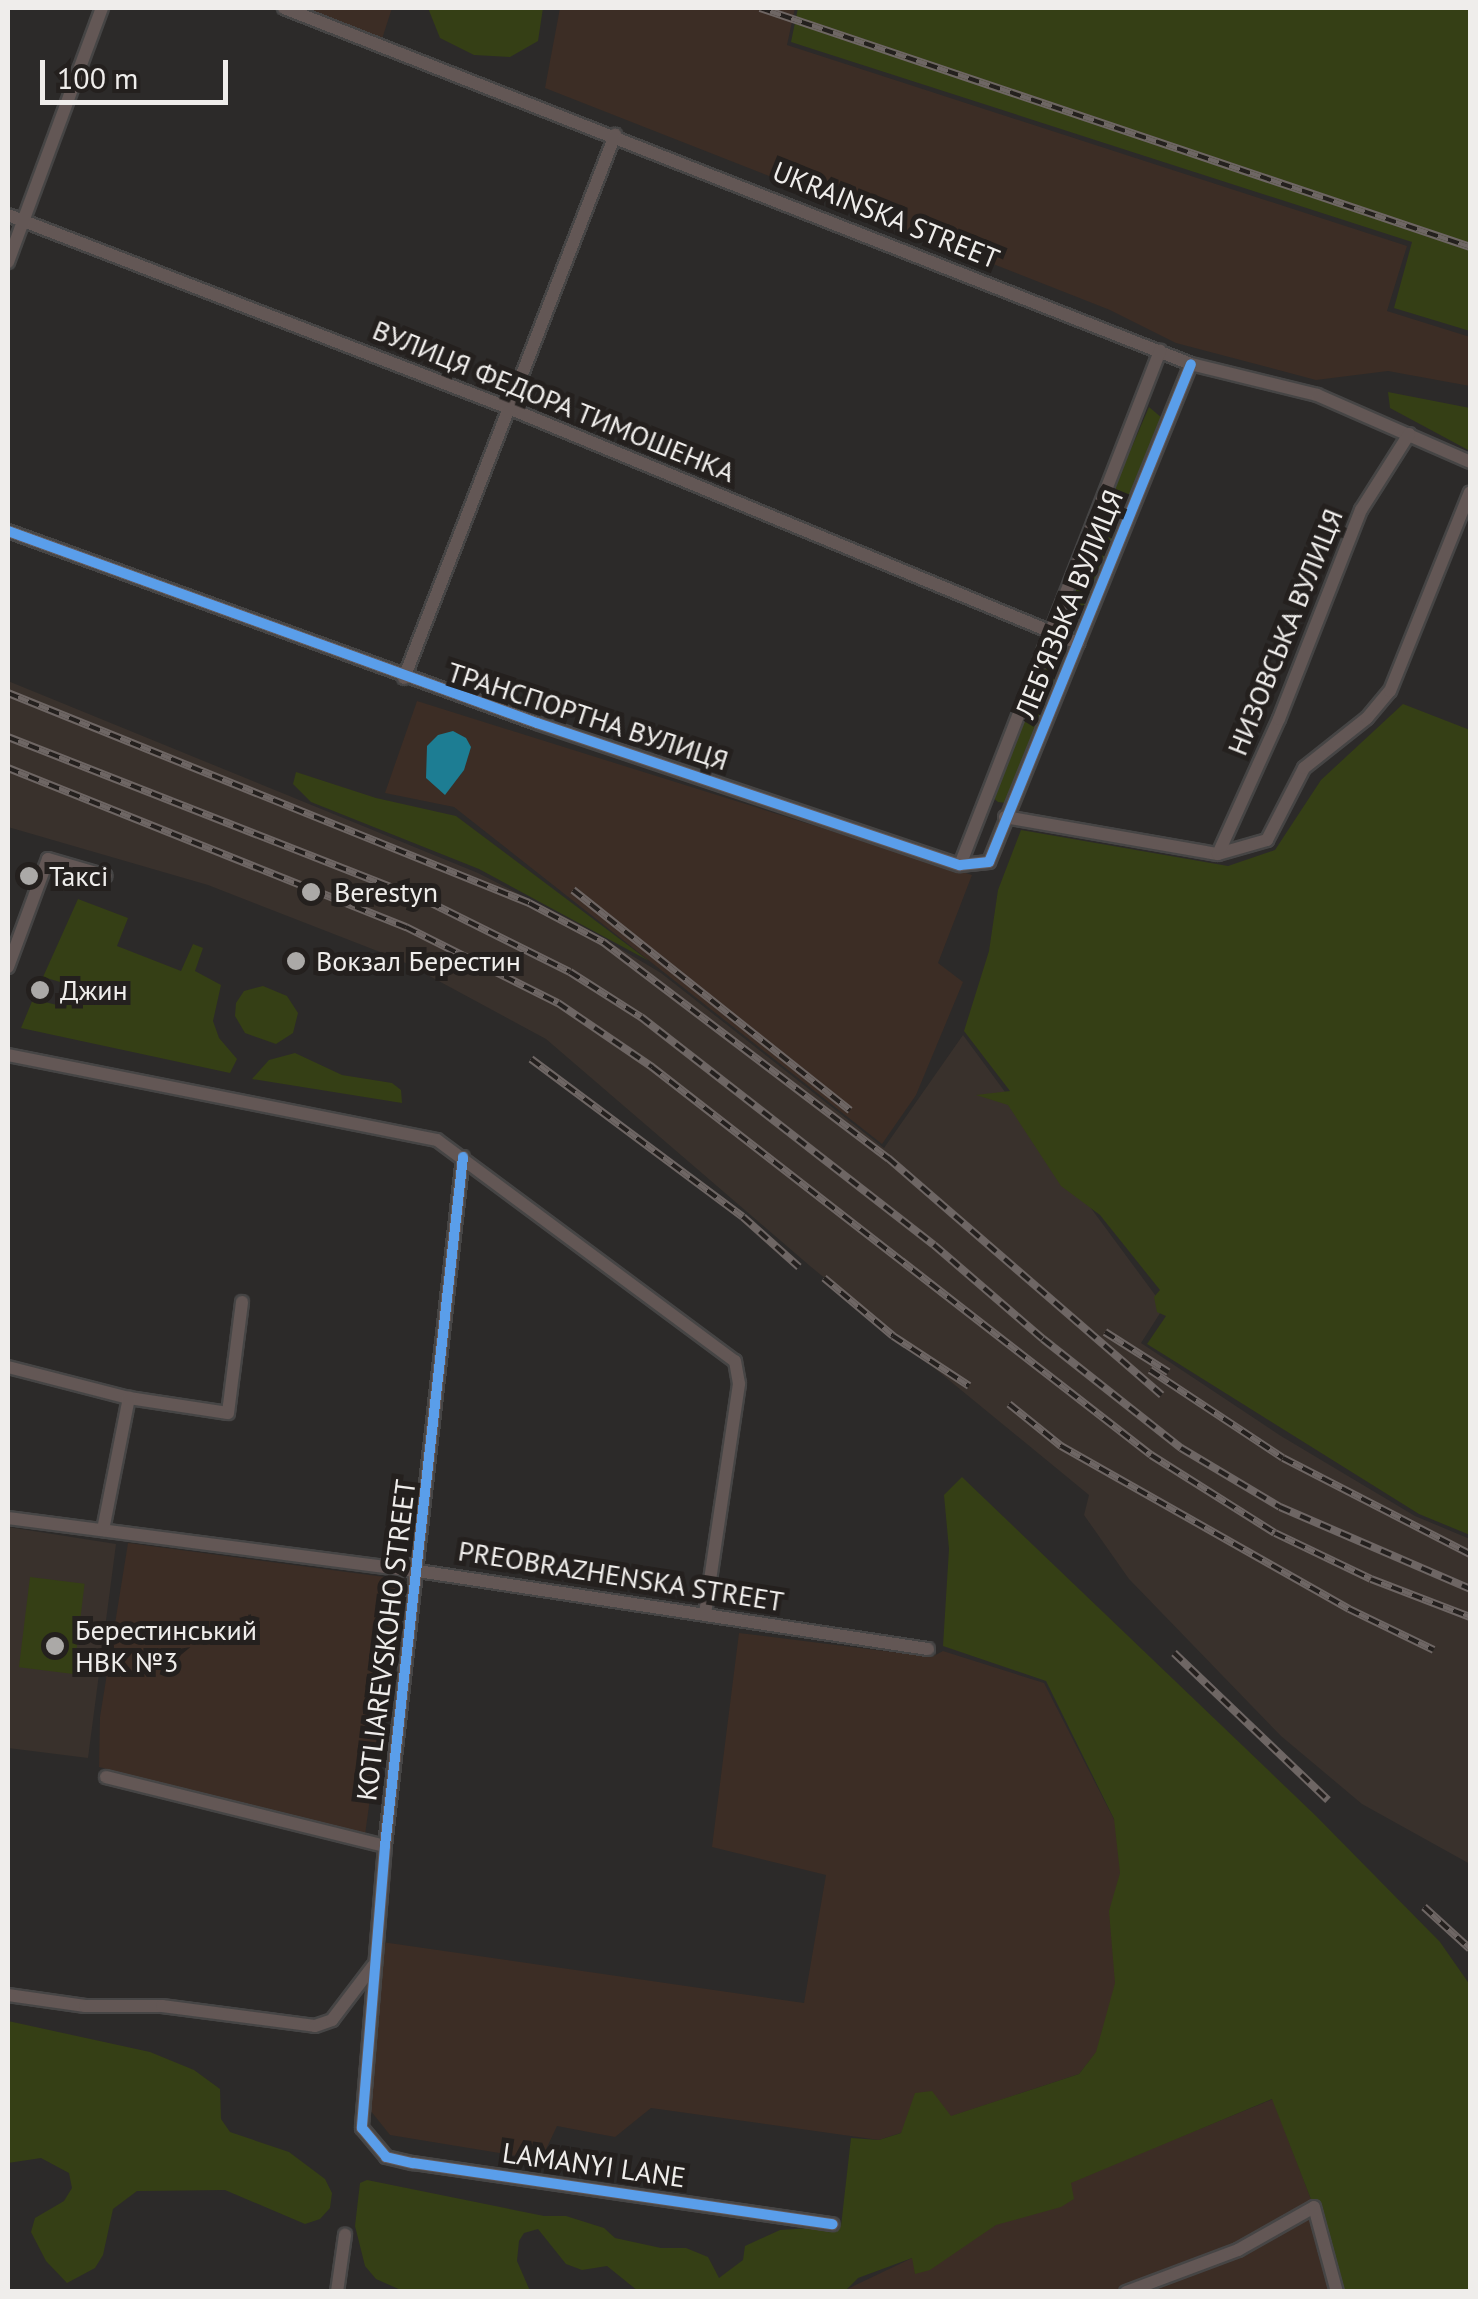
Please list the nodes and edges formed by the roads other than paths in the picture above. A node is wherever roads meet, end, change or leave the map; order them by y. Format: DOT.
graph roads {
  1 [pos="102,8"];
  2 [pos="284,8"];
  3 [pos="615,135"];
  4 [pos="8,215"];
  5 [pos="24,222"];
  6 [pos="8,262"];
  7 [pos="1160,351"];
  8 [pos="1191,364"];
  9 [pos="506,408"];
  10 [pos="1409,434"];
  11 [pos="1470,462"];
  12 [pos="1470,492"];
  13 [pos="8,532"];
  14 [pos="1049,631"];
  15 [pos="1078,643"];
  16 [pos="404,678"];
  17 [pos="1005,817"];
  18 [pos="1218,854"];
  19 [pos="989,862"];
  20 [pos="960,865"];
  21 [pos="106,876"];
  22 [pos="8,967"];
  23 [pos="8,1055"];
  24 [pos="463,1157"];
  25 [pos="242,1302"];
  26 [pos="8,1367"];
  27 [pos="129,1398"];
  28 [pos="8,1518"];
  29 [pos="103,1530"];
  30 [pos="418,1571"];
  31 [pos="705,1614"];
  32 [pos="928,1649"];
  33 [pos="106,1777"];
  34 [pos="385,1846"];
  35 [pos="374,1964"];
  36 [pos="8,1995"];
  37 [pos="362,2128"];
  38 [pos="833,2224"];
  39 [pos="345,2234"];
  40 [pos="337,2292"];
  41 [pos="1126,2292"];
  42 [pos="1337,2292"];
  1 -- 5 [label="street"];
  2 -- 3 [label="street, UKRAINSKA STREET"];
  3 -- 7 [label="street, UKRAINSKA STREET"];
  3 -- 9 [label="street"];
  4 -- 5 [label="street, ВУЛИЦЯ ФЕДОРА ТИМОШЕНКА"];
  5 -- 6 [label="street"];
  5 -- 9 [label="street, ВУЛИЦЯ ФЕДОРА ТИМОШЕНКА"];
  7 -- 8 [label="street, UKRAINSKA STREET"];
  7 -- 14 [label="street, ЛЕБ'ЯЗЬКА ВУЛИЦЯ"];
  8 -- 10 [label="street, UKRAINSKA STREET"];
  8 -- 15 [label="street, ЛЕБ'ЯЗЬКА ВУЛИЦЯ"];
  9 -- 14 [label="street, ВУЛИЦЯ ФЕДОРА ТИМОШЕНКА"];
  9 -- 16 [label="street"];
  10 -- 11 [label="street, UKRAINSKA STREET"];
  10 -- 18 [label="street, НИЗОВСЬКА ВУЛИЦЯ"];
  12 -- 18 [label="street"];
  13 -- 16 [label="street, ТРАНСПОРТНА ВУЛИЦЯ"];
  14 -- 15 [label="street, ВУЛИЦЯ ФЕДОРА ТИМОШЕНКА"];
  14 -- 20 [label="street, ЛЕБ'ЯЗЬКА ВУЛИЦЯ"];
  15 -- 17 [label="street, ЛЕБ'ЯЗЬКА ВУЛИЦЯ"];
  16 -- 20 [label="street, ТРАНСПОРТНА ВУЛИЦЯ"];
  17 -- 18 [label="street"];
  17 -- 19 [label="street, ЛЕБ'ЯЗЬКА ВУЛИЦЯ"];
  19 -- 20 [label="street, ТРАНСПОРТНА ВУЛИЦЯ"];
  21 -- 22 [label="street"];
  23 -- 24 [label="street"];
  24 -- 30 [label="street, KOTLIAREVSKOHO STREET"];
  24 -- 31 [label="street"];
  25 -- 27 [label="street"];
  26 -- 27 [label="street"];
  27 -- 29 [label="street"];
  28 -- 29 [label="street, PREOBRAZHENSKA STREET"];
  29 -- 30 [label="street, PREOBRAZHENSKA STREET"];
  30 -- 31 [label="street, PREOBRAZHENSKA STREET"];
  30 -- 34 [label="street, KOTLIAREVSKOHO STREET"];
  31 -- 32 [label="street, PREOBRAZHENSKA STREET"];
  33 -- 34 [label="street"];
  34 -- 35 [label="street, KOTLIAREVSKOHO STREET"];
  35 -- 36 [label="street"];
  35 -- 37 [label="street, KOTLIAREVSKOHO STREET"];
  37 -- 38 [label="street, LAMANYI LANE"];
  39 -- 40 [label="street"];
  41 -- 42 [label="street"];
}
